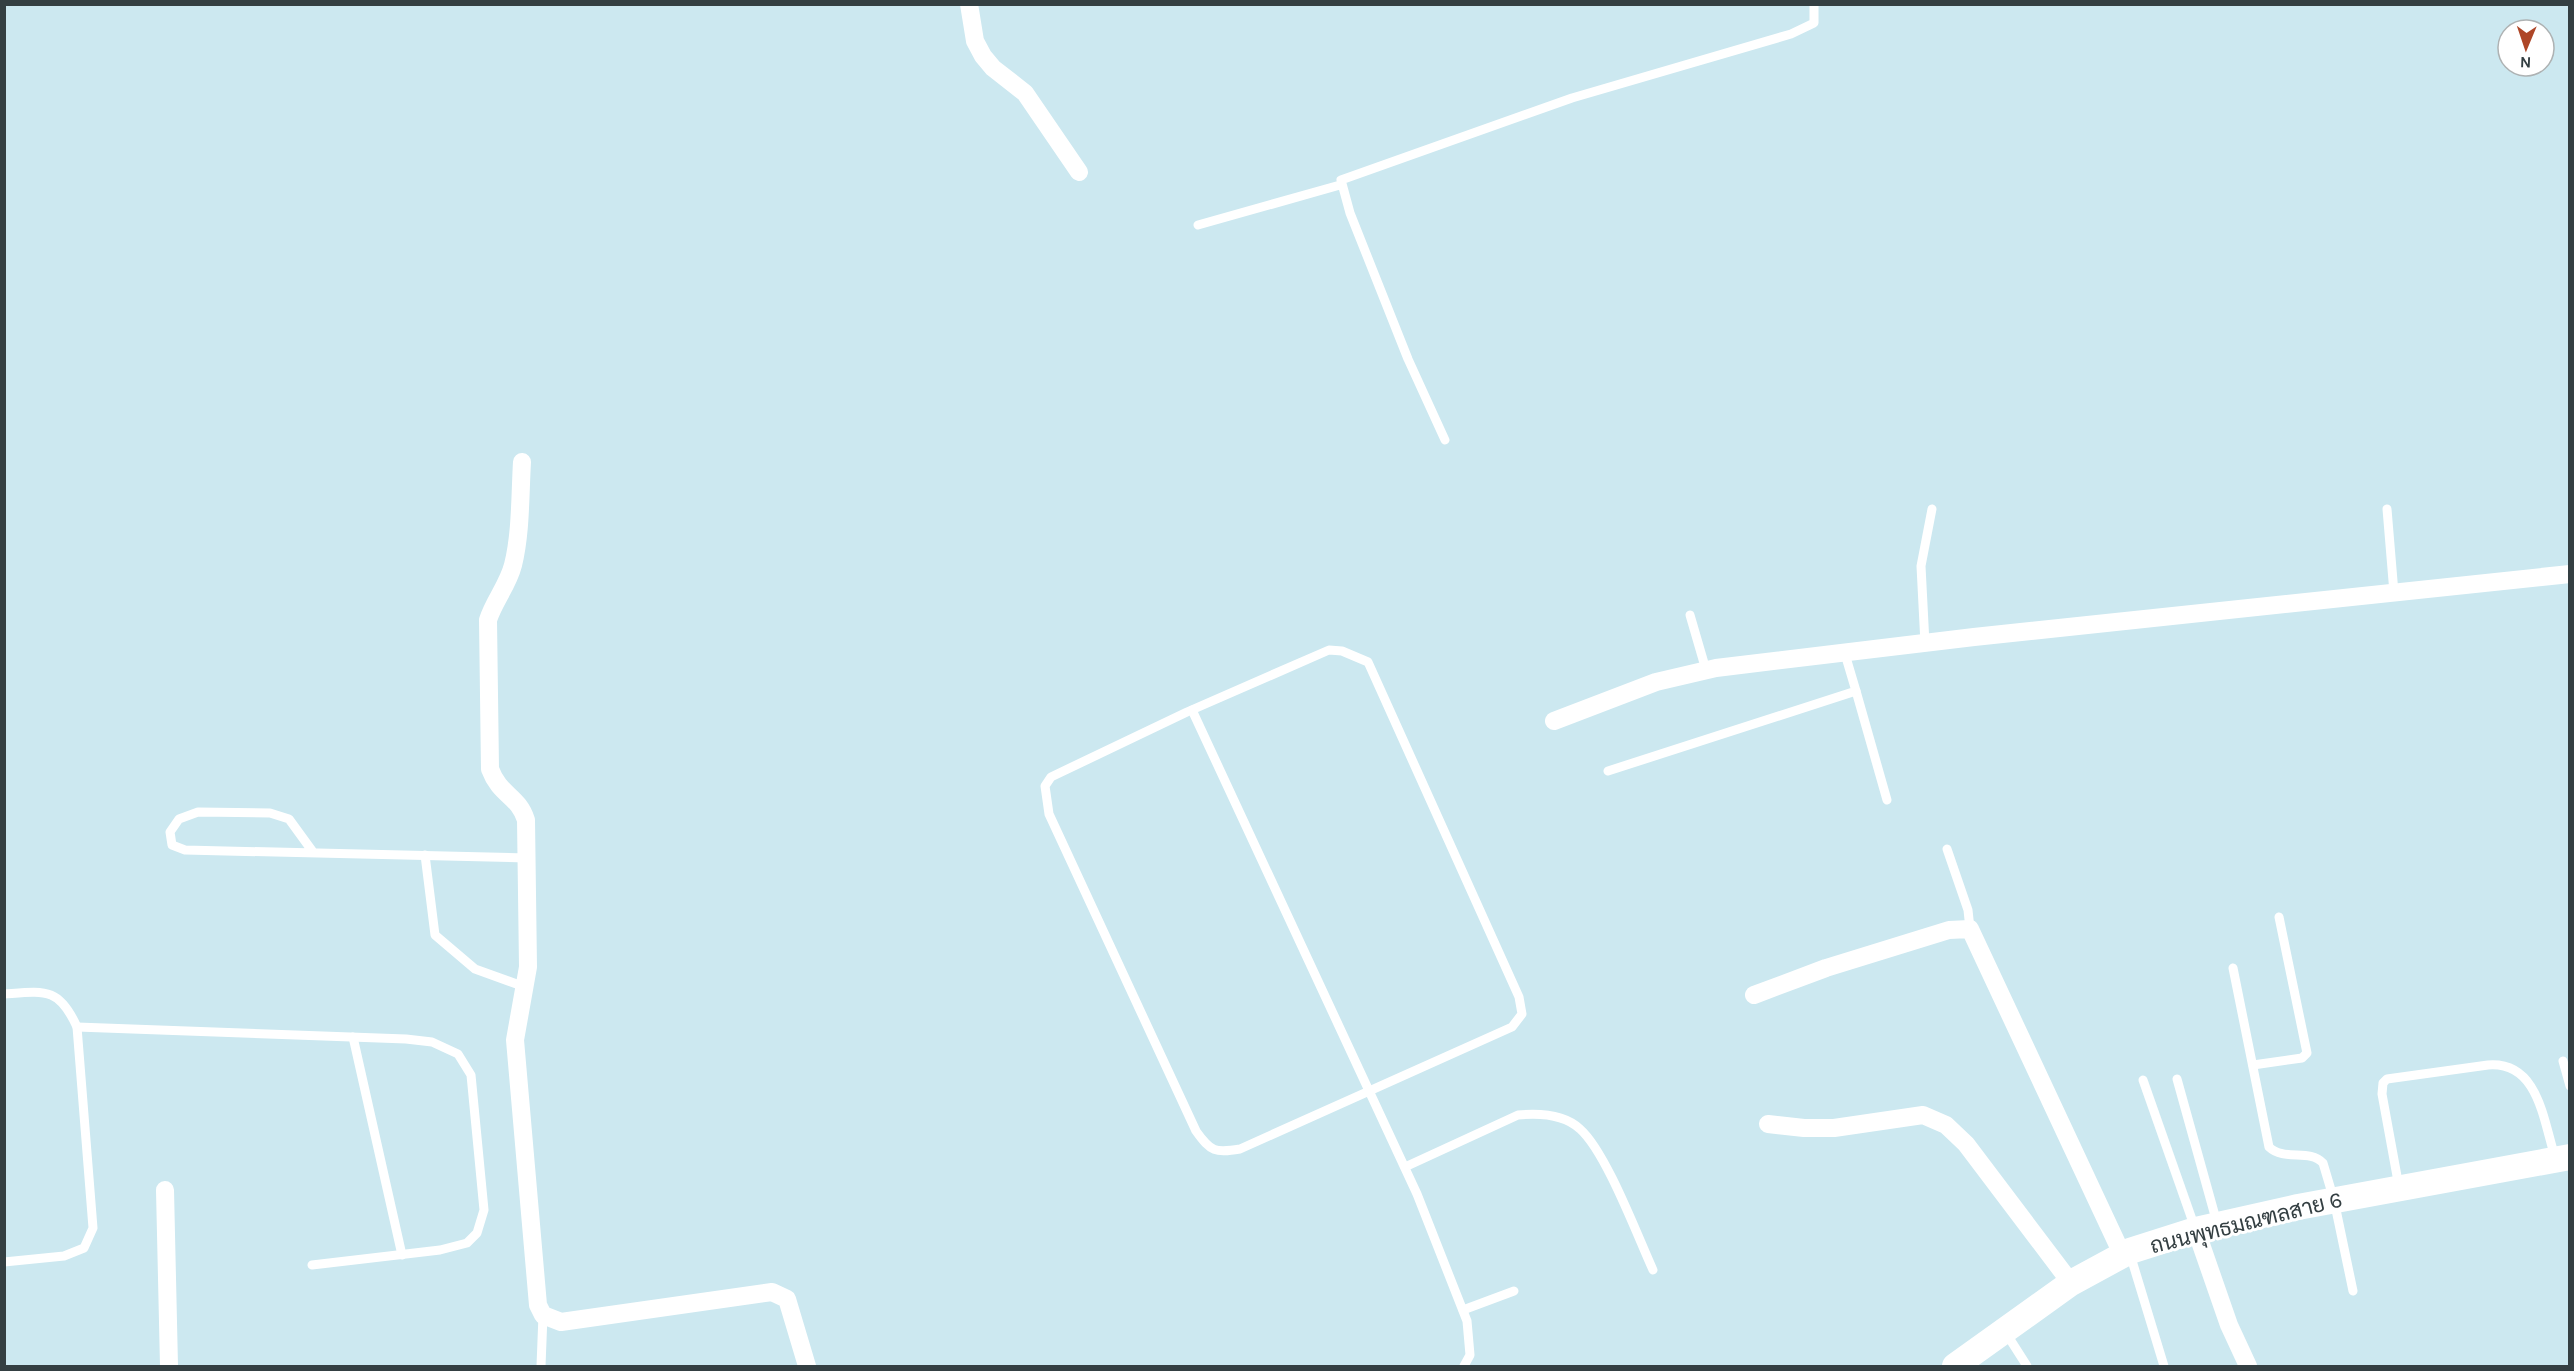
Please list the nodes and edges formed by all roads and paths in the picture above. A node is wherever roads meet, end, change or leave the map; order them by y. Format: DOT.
graph roads {
  1 [pos="969,4"];
  2 [pos="1814,4"];
  3 [pos="1078,172"];
  4 [pos="1340,185"];
  5 [pos="1198,225"];
  6 [pos="1445,440"];
  7 [pos="522,462"];
  8 [pos="1932,509"];
  9 [pos="2387,509"];
  10 [pos="2570,574"];
  11 [pos="2394,593"];
  12 [pos="1690,615"];
  13 [pos="1925,644"];
  14 [pos="1845,654"];
  15 [pos="1706,670"];
  16 [pos="1856,691"];
  17 [pos="1192,710"];
  18 [pos="1554,721"];
  19 [pos="1608,771"];
  20 [pos="1887,800"];
  21 [pos="1947,849"];
  22 [pos="313,852"];
  23 [pos="425,855"];
  24 [pos="527,858"];
  25 [pos="2279,917"];
  26 [pos="1970,929"];
  27 [pos="2233,968"];
  28 [pos="525,987"];
  29 [pos="4,994"];
  30 [pos="1754,995"];
  31 [pos="77,1027"];
  32 [pos="353,1037"];
  33 [pos="2564,1061"];
  34 [pos="2253,1065"];
  35 [pos="2177,1079"];
  36 [pos="2143,1080"];
  37 [pos="2570,1086"];
  38 [pos="1368,1090"];
  39 [pos="1768,1124"];
  40 [pos="2563,1158"];
  41 [pos="1405,1167"];
  42 [pos="2399,1188"];
  43 [pos="165,1190"];
  44 [pos="2334,1200"];
  45 [pos="2207,1228"];
  46 [pos="2126,1253"];
  47 [pos="402,1255"];
  48 [pos="4,1262"];
  49 [pos="312,1265"];
  50 [pos="1653,1270"];
  51 [pos="2061,1290"];
  52 [pos="1515,1291"];
  53 [pos="2353,1291"];
  54 [pos="1462,1311"];
  55 [pos="543,1315"];
  56 [pos="2007,1328"];
  57 [pos="169,1366"];
  58 [pos="541,1366"];
  59 [pos="807,1366"];
  60 [pos="1464,1366"];
  61 [pos="1955,1366"];
  62 [pos="2027,1366"];
  63 [pos="2162,1366"];
  64 [pos="2248,1366"];
  1 -- 3 [label="street"];
  2 -- 4 [label="lane"];
  4 -- 5 [label="lane"];
  4 -- 6 [label="lane"];
  7 -- 24 [label="street"];
  8 -- 13 [label="lane"];
  9 -- 11 [label="lane"];
  10 -- 11 [label="street"];
  11 -- 13 [label="street"];
  12 -- 15 [label="lane"];
  13 -- 14 [label="street"];
  14 -- 15 [label="street"];
  14 -- 16 [label="lane"];
  15 -- 18 [label="street"];
  16 -- 19 [label="lane"];
  16 -- 20 [label="lane"];
  17 -- 38 [label="lane"];
  17 -- 38 [label="lane"];
  17 -- 38 [label="lane"];
  21 -- 26 [label="lane"];
  22 -- 22 [label="lane"];
  22 -- 23 [label="lane"];
  23 -- 24 [label="lane"];
  23 -- 28 [label="lane"];
  24 -- 28 [label="street"];
  25 -- 34 [label="lane"];
  26 -- 30 [label="street"];
  26 -- 46 [label="street"];
  27 -- 34 [label="lane"];
  28 -- 55 [label="street"];
  29 -- 31 [label="lane"];
  31 -- 32 [label="lane"];
  31 -- 48 [label="lane"];
  32 -- 47 [label="lane"];
  32 -- 47 [label="lane"];
  33 -- 37 [label="lane"];
  34 -- 44 [label="lane"];
  35 -- 45 [label="lane"];
  36 -- 45 [label="lane"];
  38 -- 41 [label="lane"];
  39 -- 51 [label="street"];
  40 -- 42 [label="main road, ถนนพุทธมณฑลสาย 6"];
  40 -- 42 [label="lane"];
  41 -- 50 [label="lane"];
  41 -- 54 [label="lane"];
  42 -- 44 [label="main road, ถนนพุทธมณฑลสาย 6"];
  43 -- 57 [label="street"];
  44 -- 45 [label="main road, ถนนพุทธมณฑลสาย 6"];
  44 -- 53 [label="lane"];
  45 -- 46 [label="main road, ถนนพุทธมณฑลสาย 6"];
  45 -- 64 [label="street"];
  46 -- 51 [label="main road, ถนนพุทธมณฑลสาย 6"];
  46 -- 63 [label="lane"];
  47 -- 49 [label="lane"];
  51 -- 56 [label="main road, ถนนพุทธมณฑลสาย 6"];
  52 -- 54 [label="lane"];
  54 -- 60 [label="lane"];
  55 -- 58 [label="lane"];
  55 -- 59 [label="street"];
  56 -- 61 [label="main road, ถนนพุทธมณฑลสาย 6"];
  56 -- 62 [label="lane"];
}
